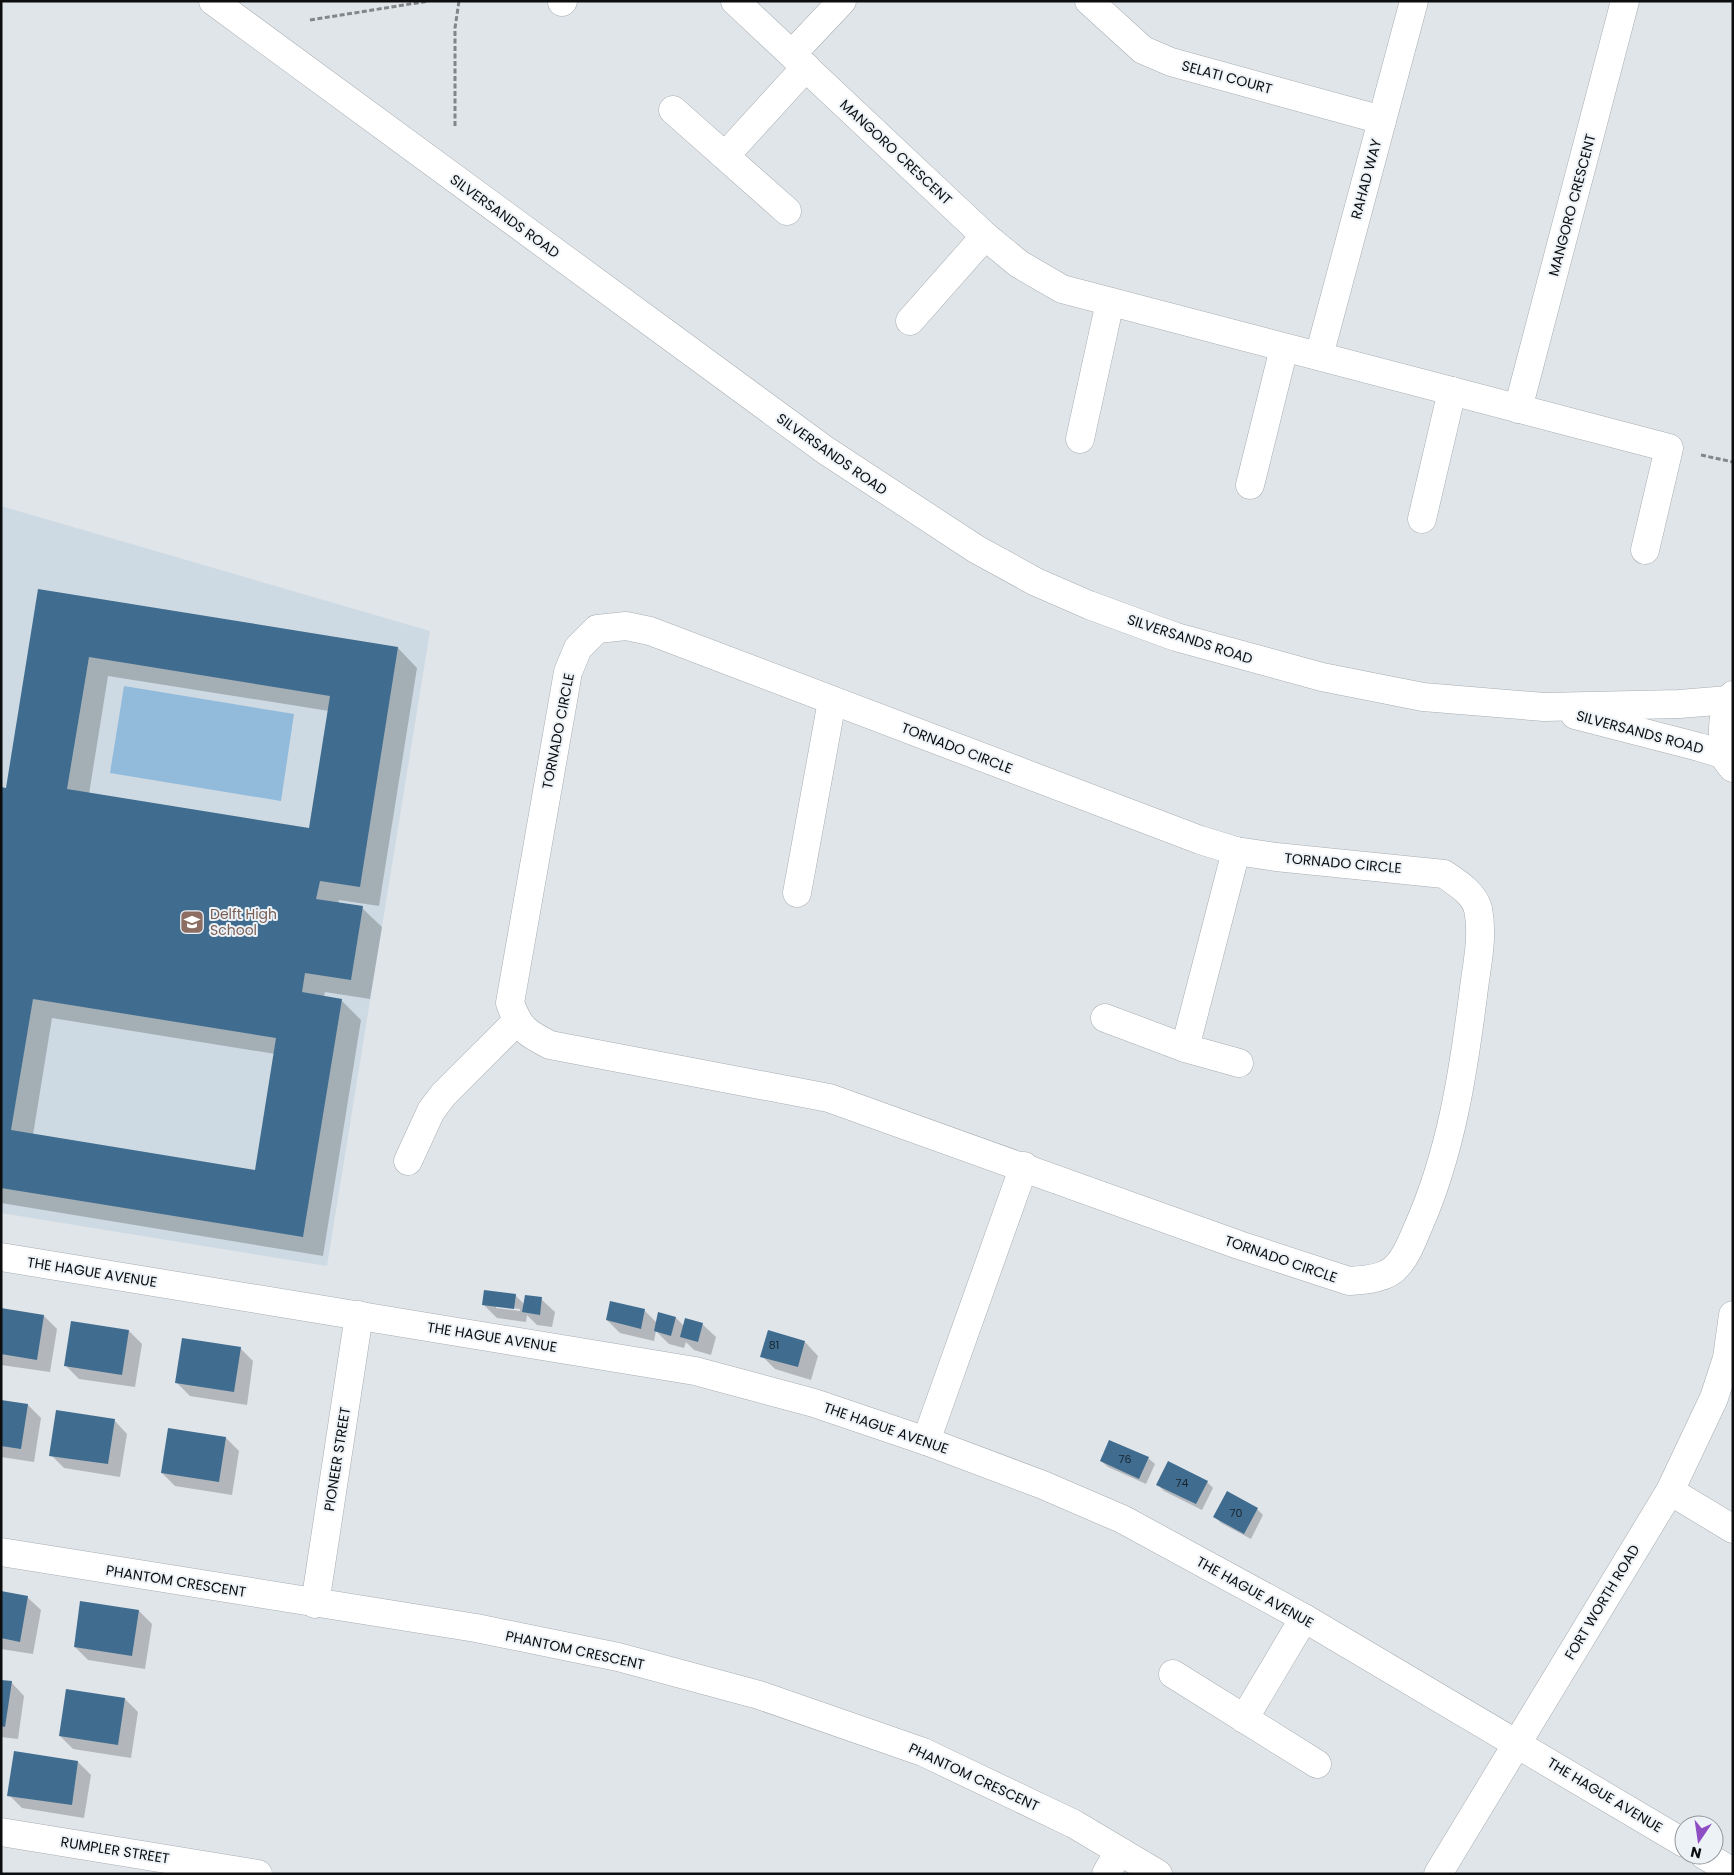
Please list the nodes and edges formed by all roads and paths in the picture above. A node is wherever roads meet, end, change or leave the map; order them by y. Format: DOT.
graph roads {
  1 [pos="213,1"];
  2 [pos="429,1"];
  3 [pos="459,1"];
  4 [pos="735,1"];
  5 [pos="842,1"];
  6 [pos="1089,1"];
  7 [pos="1414,1"];
  8 [pos="1625,1"];
  9 [pos="310,20"];
  10 [pos="799,61"];
  11 [pos="673,110"];
  12 [pos="1382,120"];
  13 [pos="455,126"];
  14 [pos="725,156"];
  15 [pos="786,211"];
  16 [pos="985,236"];
  17 [pos="1110,302"];
  18 [pos="910,321"];
  19 [pos="1284,348"];
  20 [pos="1319,356"];
  21 [pos="1452,391"];
  22 [pos="1518,409"];
  23 [pos="1080,439"];
  24 [pos="1250,485"];
  25 [pos="1422,519"];
  26 [pos="1645,550"];
  27 [pos="1731,697"];
  28 [pos="832,701"];
  29 [pos="1544,707"];
  30 [pos="1732,767"];
  31 [pos="1236,851"];
  32 [pos="797,893"];
  33 [pos="1105,1018"];
  34 [pos="517,1021"];
  35 [pos="1185,1048"];
  36 [pos="1239,1063"];
  37 [pos="408,1160"];
  38 [pos="1024,1166"];
  39 [pos="1,1257"];
  40 [pos="359,1315"];
  41 [pos="1733,1315"];
  42 [pos="926,1441"];
  43 [pos="1670,1491"];
  44 [pos="1733,1529"];
  45 [pos="1,1552"];
  46 [pos="315,1604"];
  47 [pos="1304,1618"];
  48 [pos="1173,1674"];
  49 [pos="1244,1720"];
  50 [pos="1518,1742"];
  51 [pos="1317,1764"];
  52 [pos="1,1832"];
  53 [pos="1674,1837"];
  54 [pos="1119,1851"];
  55 [pos="1721,1865"];
  56 [pos="1733,1872"];
  57 [pos="258,1874"];
  58 [pos="1106,1874"];
  59 [pos="1158,1874"];
  60 [pos="1438,1874"];
  1 -- 29 [label="street, SILVERSANDS ROAD"];
  2 -- 9 [label="path"];
  3 -- 13 [label="path"];
  4 -- 10 [label="street, MANGORO CRESCENT"];
  5 -- 10 [label="street"];
  6 -- 12 [label="street, SELATI COURT"];
  7 -- 12 [label="street, RAHAD WAY"];
  8 -- 22 [label="street, MANGORO CRESCENT"];
  10 -- 14 [label="street"];
  10 -- 16 [label="street, MANGORO CRESCENT"];
  11 -- 14 [label="street"];
  12 -- 20 [label="street, RAHAD WAY"];
  14 -- 15 [label="street"];
  16 -- 17 [label="street, MANGORO CRESCENT"];
  16 -- 18 [label="street"];
  17 -- 19 [label="street, MANGORO CRESCENT"];
  17 -- 23 [label="street"];
  19 -- 20 [label="street, MANGORO CRESCENT"];
  19 -- 24 [label="street"];
  20 -- 21 [label="street, MANGORO CRESCENT"];
  21 -- 22 [label="street, MANGORO CRESCENT"];
  21 -- 25 [label="street"];
  22 -- 26 [label="street, MANGORO CRESCENT"];
  27 -- 29 [label="street, SILVERSANDS ROAD"];
  27 -- 30 [label="street"];
  28 -- 31 [label="street, TORNADO CIRCLE"];
  28 -- 32 [label="street"];
  28 -- 34 [label="street, TORNADO CIRCLE"];
  29 -- 30 [label="street, SILVERSANDS ROAD"];
  31 -- 35 [label="street"];
  31 -- 38 [label="street, TORNADO CIRCLE"];
  33 -- 35 [label="street"];
  34 -- 37 [label="street"];
  34 -- 38 [label="street, TORNADO CIRCLE"];
  35 -- 36 [label="street"];
  38 -- 42 [label="street"];
  39 -- 40 [label="street, THE HAGUE AVENUE"];
  40 -- 42 [label="street, THE HAGUE AVENUE"];
  40 -- 46 [label="street, PIONEER STREET"];
  41 -- 43 [label="street, FORT WORTH ROAD"];
  42 -- 47 [label="street, THE HAGUE AVENUE"];
  43 -- 44 [label="street"];
  43 -- 50 [label="street, FORT WORTH ROAD"];
  45 -- 46 [label="street, PHANTOM CRESCENT"];
  46 -- 54 [label="street, PHANTOM CRESCENT"];
  47 -- 49 [label="street"];
  47 -- 50 [label="street, THE HAGUE AVENUE"];
  48 -- 49 [label="street"];
  49 -- 51 [label="street"];
  50 -- 53 [label="street, THE HAGUE AVENUE"];
  50 -- 60 [label="street, FORT WORTH ROAD"];
  52 -- 57 [label="street, RUMPLER STREET"];
  54 -- 58 [label="street"];
  54 -- 59 [label="street, PHANTOM CRESCENT"];
  55 -- 56 [label="street"];
}
